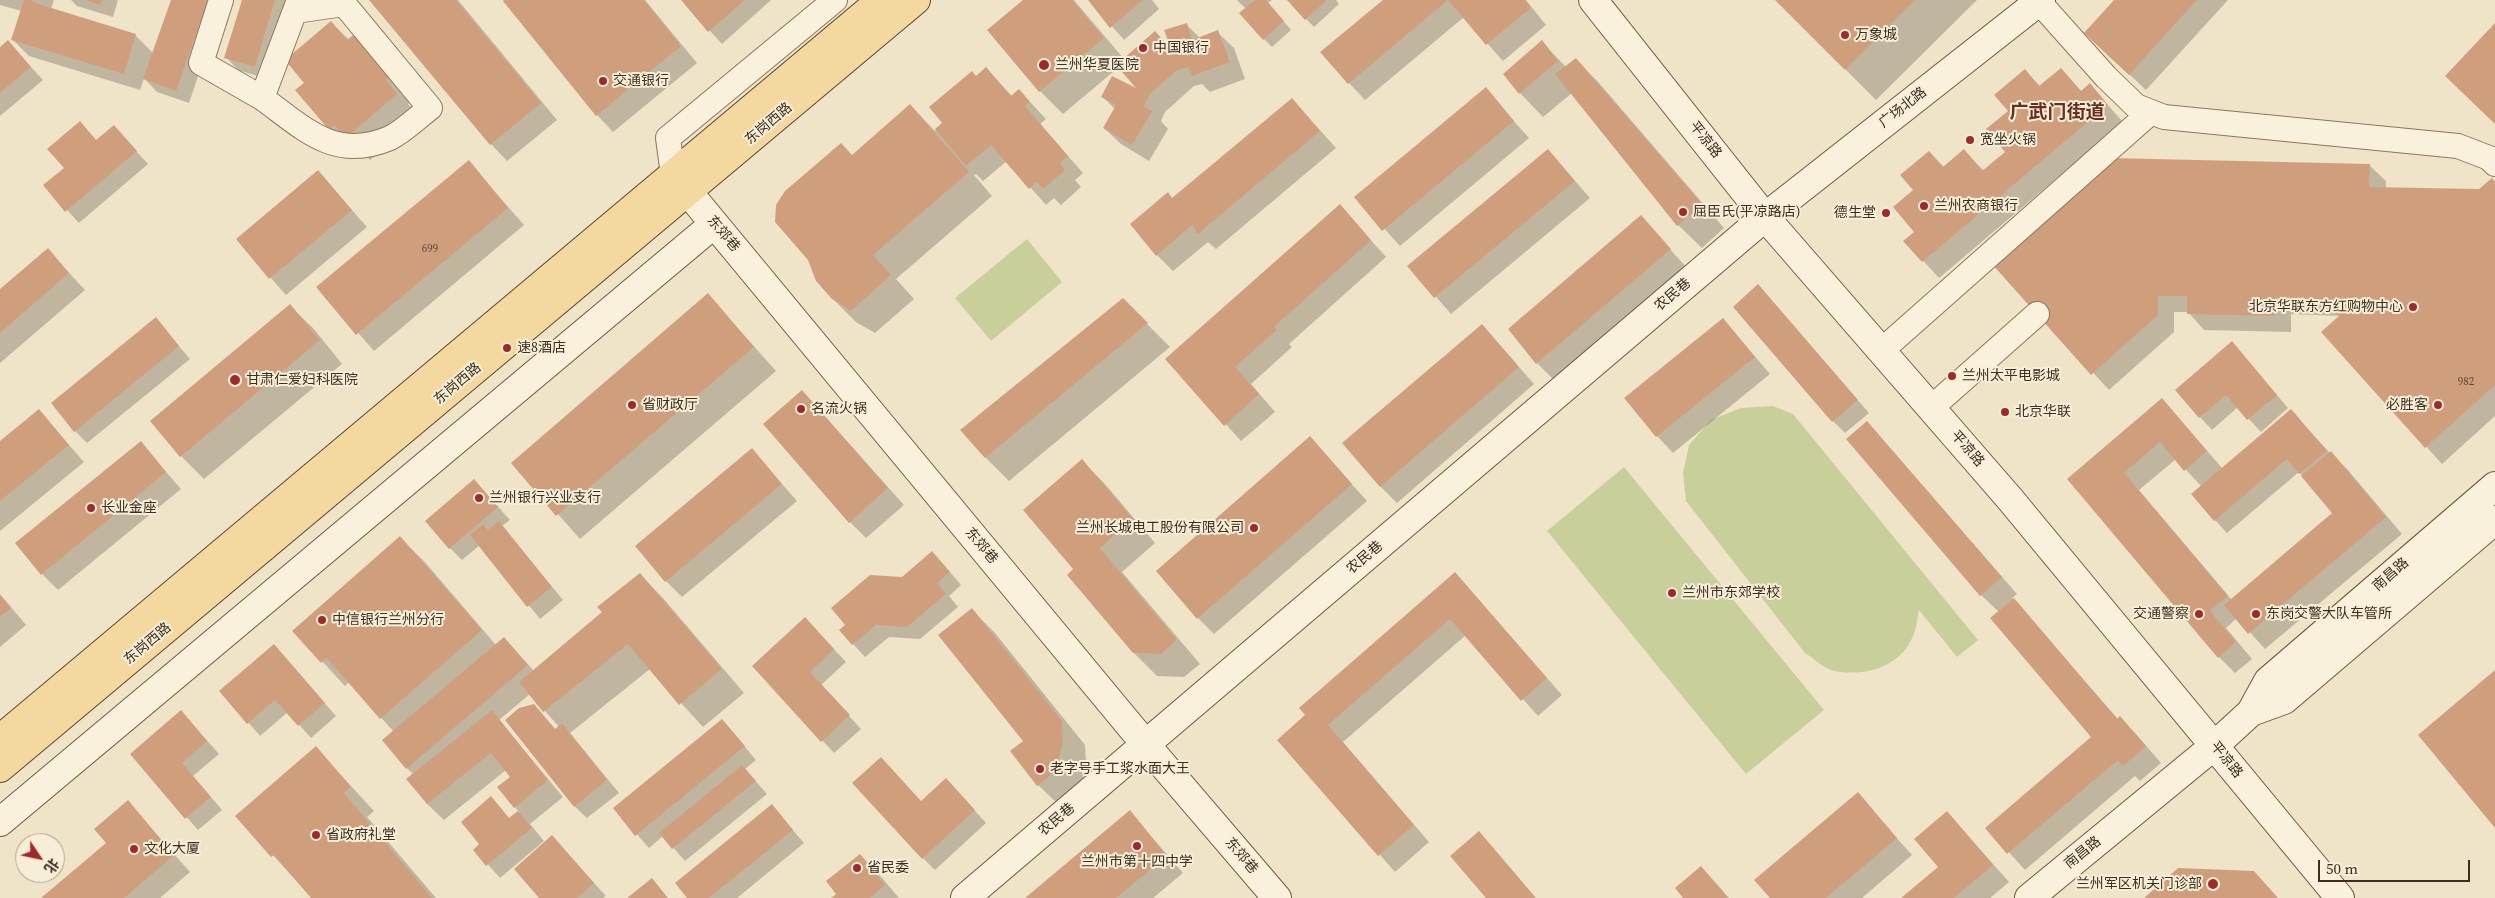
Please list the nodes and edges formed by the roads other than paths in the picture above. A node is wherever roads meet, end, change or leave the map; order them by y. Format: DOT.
graph roads {
  1 [pos="221,0"];
  2 [pos="836,0"];
  3 [pos="882,0"];
  4 [pos="916,0"];
  5 [pos="1593,0"];
  6 [pos="2040,1"];
  7 [pos="297,6"];
  8 [pos="262,98"];
  9 [pos="2152,112"];
  10 [pos="2495,164"];
  11 [pos="680,184"];
  12 [pos="1765,217"];
  13 [pos="714,224"];
  14 [pos="2037,314"];
  15 [pos="1881,351"];
  16 [pos="1931,408"];
  17 [pos="2495,486"];
  18 [pos="2495,520"];
  19 [pos="2252,712"];
  20 [pos="0,739"];
  21 [pos="1146,745"];
  22 [pos="2214,746"];
  23 [pos="0,768"];
  24 [pos="0,822"];
  25 [pos="965,898"];
  26 [pos="1276,898"];
  27 [pos="2029,898"];
  28 [pos="2340,898"];
  1 -- 8 [label="street"];
  2 -- 11 [label="street"];
  3 -- 11 [label="main road, 东岗西路"];
  4 -- 11 [label="main road, 东岗西路"];
  5 -- 12 [label="street, 平凉路"];
  6 -- 9 [label="street"];
  6 -- 12 [label="street, 广场北路"];
  7 -- 8 [label="street"];
  7 -- 8 [label="street"];
  9 -- 10 [label="street"];
  9 -- 15 [label="street"];
  11 -- 13 [label="street, 东郊巷"];
  11 -- 20 [label="main road, 东岗西路"];
  11 -- 23 [label="main road, 东岗西路"];
  12 -- 15 [label="street, 平凉路"];
  12 -- 21 [label="street, 农民巷"];
  13 -- 21 [label="street, 东郊巷"];
  13 -- 24 [label="street"];
  14 -- 16 [label="street"];
  15 -- 16 [label="street, 平凉路"];
  16 -- 22 [label="street, 平凉路"];
  17 -- 19 [label="street, 南昌路"];
  18 -- 19 [label="street, 南昌路"];
  19 -- 22 [label="street, 南昌路"];
  21 -- 25 [label="street, 农民巷"];
  21 -- 26 [label="street, 东郊巷"];
  22 -- 27 [label="street, 南昌路"];
  22 -- 28 [label="street, 平凉路"];
}
